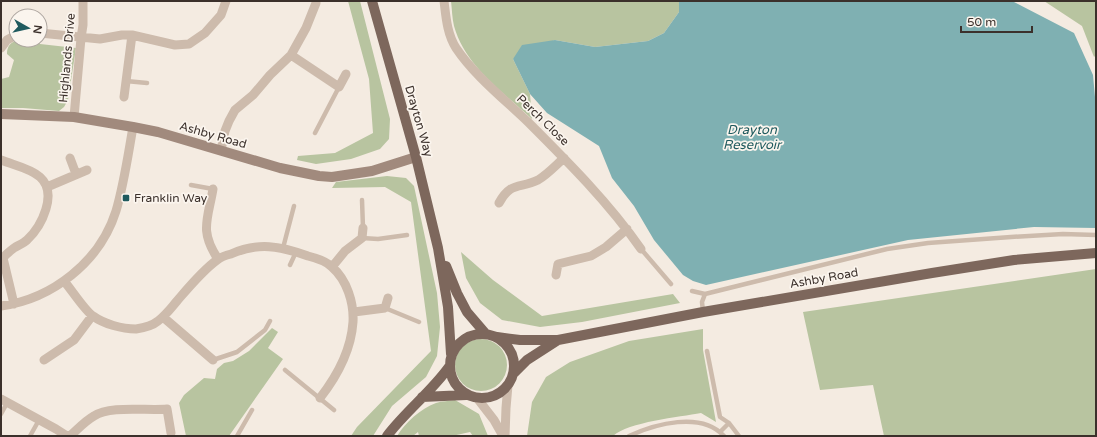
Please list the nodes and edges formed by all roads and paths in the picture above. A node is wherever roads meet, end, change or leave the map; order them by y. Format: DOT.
graph roads {
  1 [pos="83,1"];
  2 [pos="226,1"];
  3 [pos="372,1"];
  4 [pos="444,1"];
  5 [pos="316,3"];
  6 [pos="48,34"];
  7 [pos="132,35"];
  8 [pos="80,38"];
  9 [pos="8,39"];
  10 [pos="1,48"];
  11 [pos="291,55"];
  12 [pos="346,74"];
  13 [pos="126,81"];
  14 [pos="147,83"];
  15 [pos="339,87"];
  16 [pos="124,97"];
  17 [pos="1,114"];
  18 [pos="74,117"];
  19 [pos="133,127"];
  20 [pos="315,133"];
  21 [pos="221,150"];
  22 [pos="416,157"];
  23 [pos="70,158"];
  24 [pos="564,158"];
  25 [pos="1,160"];
  26 [pos="88,170"];
  27 [pos="76,174"];
  28 [pos="191,185"];
  29 [pos="47,187"];
  30 [pos="212,189"];
  31 [pos="362,200"];
  32 [pos="500,203"];
  33 [pos="294,206"];
  34 [pos="363,228"];
  35 [pos="627,229"];
  36 [pos="406,235"];
  37 [pos="1096,235"];
  38 [pos="362,238"];
  39 [pos="282,248"];
  40 [pos="438,248"];
  41 [pos="641,249"];
  42 [pos="296,252"];
  43 [pos="1096,253"];
  44 [pos="2,257"];
  45 [pos="218,260"];
  46 [pos="290,266"];
  47 [pos="332,267"];
  48 [pos="556,275"];
  49 [pos="64,281"];
  50 [pos="671,284"];
  51 [pos="692,291"];
  52 [pos="705,294"];
  53 [pos="388,298"];
  54 [pos="14,304"];
  55 [pos="1,306"];
  56 [pos="385,308"];
  57 [pos="354,312"];
  58 [pos="703,312"];
  59 [pos="92,316"];
  60 [pos="164,317"];
  61 [pos="270,321"];
  62 [pos="419,322"];
  63 [pos="485,333"];
  64 [pos="497,337"];
  65 [pos="558,340"];
  66 [pos="708,351"];
  67 [pos="451,354"];
  68 [pos="44,360"];
  69 [pos="213,360"];
  70 [pos="449,366"];
  71 [pos="285,370"];
  72 [pos="513,374"];
  73 [pos="508,385"];
  74 [pos="466,394"];
  75 [pos="320,398"];
  76 [pos="422,398"];
  77 [pos="477,398"];
  78 [pos="4,401"];
  79 [pos="252,410"];
  80 [pos="334,410"];
  81 [pos="1,414"];
  82 [pos="39,420"];
  83 [pos="728,423"];
  84 [pos="720,432"];
  85 [pos="171,434"];
  86 [pos="30,436"];
  87 [pos="66,436"];
  88 [pos="70,436"];
  89 [pos="237,436"];
  90 [pos="387,436"];
  91 [pos="504,436"];
  92 [pos="629,436"];
  93 [pos="724,436"];
  94 [pos="739,436"];
  1 -- 8 [label="street, Highlands Drive"];
  2 -- 7 [label="street"];
  3 -- 22 [label="main road, Drayton Way"];
  4 -- 24 [label="street, Perch Close"];
  5 -- 11 [label="street"];
  6 -- 8 [label="street"];
  7 -- 8 [label="street"];
  7 -- 13 [label="street"];
  8 -- 18 [label="street, Highlands Drive"];
  9 -- 10 [label="street"];
  11 -- 15 [label="street"];
  11 -- 21 [label="street"];
  12 -- 15 [label="street"];
  13 -- 14 [label="lane"];
  13 -- 16 [label="street"];
  15 -- 20 [label="lane"];
  17 -- 18 [label="street, Ashby Road"];
  18 -- 19 [label="street, Ashby Road"];
  19 -- 21 [label="street, Ashby Road"];
  19 -- 49 [label="street"];
  21 -- 22 [label="street, Ashby Road"];
  22 -- 40 [label="main road, Drayton Way"];
  23 -- 27 [label="street"];
  24 -- 32 [label="street"];
  24 -- 35 [label="street, Perch Close"];
  25 -- 29 [label="street"];
  26 -- 27 [label="street"];
  27 -- 29 [label="street"];
  28 -- 30 [label="lane"];
  29 -- 44 [label="street"];
  30 -- 45 [label="street"];
  31 -- 34 [label="lane"];
  33 -- 39 [label="lane"];
  34 -- 38 [label="street"];
  35 -- 41 [label="street, Perch Close"];
  35 -- 48 [label="street"];
  36 -- 38 [label="lane"];
  37 -- 52 [label="lane"];
  38 -- 47 [label="street"];
  39 -- 42 [label="street"];
  39 -- 45 [label="street"];
  40 -- 63 [label="main road, Drayton Way"];
  40 -- 67 [label="main road, Drayton Way"];
  41 -- 50 [label="lane"];
  42 -- 46 [label="lane"];
  42 -- 47 [label="street"];
  43 -- 58 [label="main road, Ashby Road"];
  44 -- 54 [label="street"];
  45 -- 60 [label="street"];
  47 -- 57 [label="street"];
  49 -- 54 [label="street"];
  49 -- 59 [label="street"];
  51 -- 52 [label="lane"];
  52 -- 58 [label="lane"];
  53 -- 56 [label="street"];
  54 -- 55 [label="street"];
  56 -- 57 [label="street"];
  56 -- 62 [label="lane"];
  57 -- 75 [label="street"];
  58 -- 65 [label="main road, Ashby Road"];
  59 -- 60 [label="street"];
  59 -- 68 [label="street"];
  60 -- 69 [label="street"];
  61 -- 69 [label="lane"];
  63 -- 64 [label="main road"];
  63 -- 67 [label="main road"];
  64 -- 65 [label="main road, Ashby Road"];
  64 -- 72 [label="main road"];
  65 -- 72 [label="main road, Ashby Road"];
  66 -- 83 [label="lane"];
  67 -- 70 [label="main road"];
  70 -- 74 [label="main road"];
  70 -- 76 [label="main road"];
  71 -- 75 [label="lane"];
  72 -- 73 [label="main road"];
  73 -- 77 [label="main road"];
  73 -- 91 [label="street"];
  74 -- 76 [label="main road"];
  74 -- 77 [label="main road"];
  75 -- 80 [label="lane"];
  76 -- 90 [label="main road"];
  77 -- 91 [label="street"];
  78 -- 81 [label="lane"];
  78 -- 82 [label="street"];
  79 -- 89 [label="lane"];
  82 -- 86 [label="lane"];
  82 -- 87 [label="street"];
  83 -- 84 [label="lane"];
  83 -- 94 [label="lane"];
  84 -- 92 [label="lane"];
  84 -- 93 [label="lane"];
  85 -- 88 [label="street"];
}
